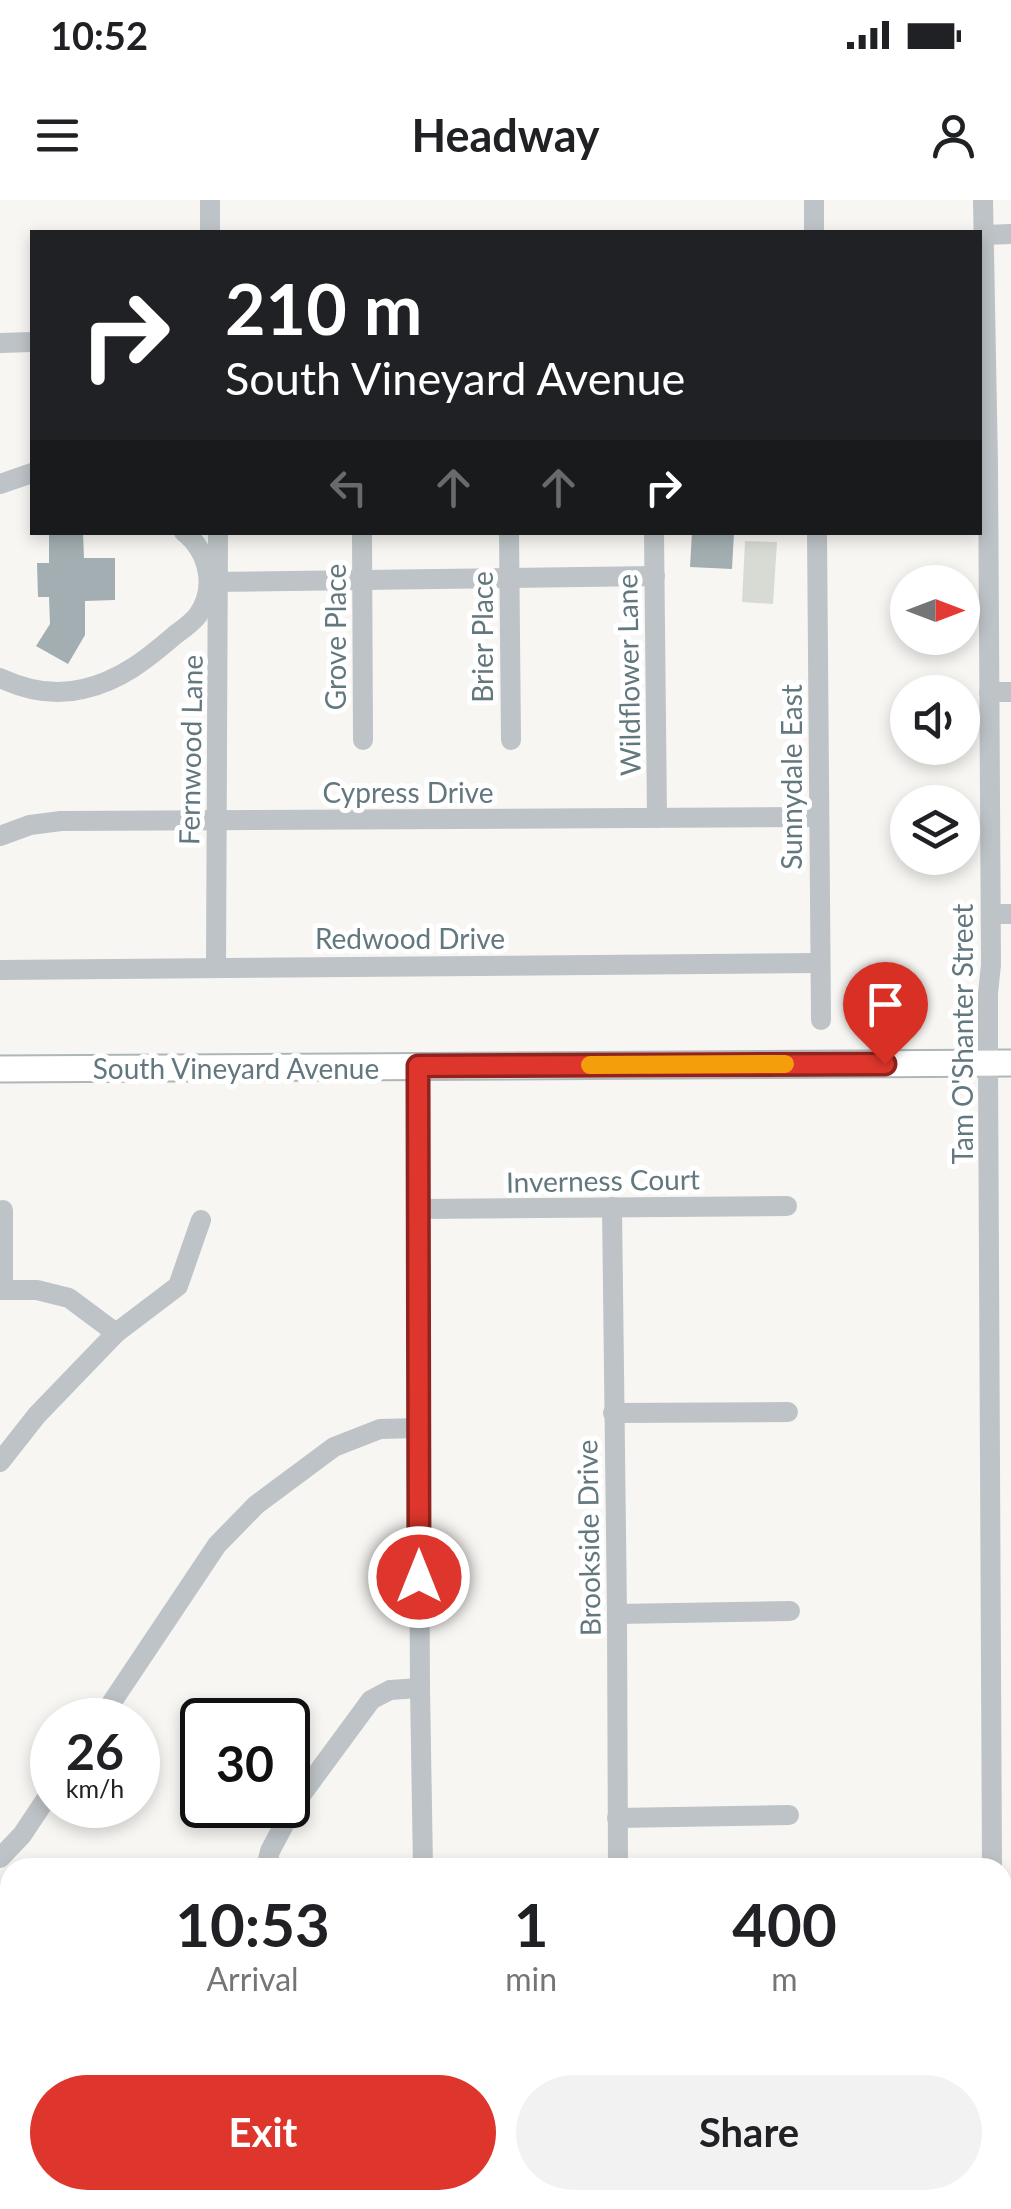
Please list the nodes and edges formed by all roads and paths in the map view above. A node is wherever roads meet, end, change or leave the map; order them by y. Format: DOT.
graph roads {
  1 [pos="210,200"];
  2 [pos="814,200"];
  3 [pos="983,200"];
  4 [pos="210,230"];
  5 [pos="814,230"];
  6 [pos="985,234"];
  7 [pos="1011,234"];
  8 [pos="30,342"];
  9 [pos="0,343"];
  10 [pos="988,464"];
  11 [pos="1011,464"];
  12 [pos="30,474"];
  13 [pos="0,484"];
  14 [pos="188,535"];
  15 [pos="218,535"];
  16 [pos="362,535"];
  17 [pos="509,535"];
  18 [pos="654,535"];
  19 [pos="818,535"];
  20 [pos="510,576"];
  21 [pos="654,576"];
  22 [pos="362,579"];
  23 [pos="215,581"];
  24 [pos="0,678"];
  25 [pos="989,692"];
  26 [pos="1011,692"];
  27 [pos="363,740"];
  28 [pos="511,740"];
  29 [pos="657,818"];
  30 [pos="819,818"];
  31 [pos="217,821"];
  32 [pos="0,836"];
  33 [pos="1001,914"];
  34 [pos="820,962"];
  35 [pos="216,968"];
  36 [pos="0,970"];
  37 [pos="821,1020"];
  38 [pos="999,1063"];
  39 [pos="418,1066"];
  40 [pos="0,1070"];
  41 [pos="787,1206"];
  42 [pos="612,1208"];
  43 [pos="419,1209"];
  44 [pos="3,1210"];
  45 [pos="201,1220"];
  46 [pos="1,1290"];
  47 [pos="116,1333"];
  48 [pos="1000,1334"];
  49 [pos="788,1412"];
  50 [pos="613,1413"];
  51 [pos="418,1428"];
  52 [pos="0,1462"];
  53 [pos="1001,1535"];
  54 [pos="790,1611"];
  55 [pos="617,1614"];
  56 [pos="420,1688"];
  57 [pos="115,1698"];
  58 [pos="789,1816"];
  59 [pos="616,1818"];
  60 [pos="30,1822"];
  61 [pos="0,1858"];
  62 [pos="268,1858"];
  63 [pos="423,1858"];
  64 [pos="618,1858"];
  65 [pos="992,1858"];
  1 -- 4 [label="street"];
  2 -- 5 [label="street"];
  3 -- 6 [label="street, Tam O'Shanter Street"];
  6 -- 7 [label="street"];
  6 -- 10 [label="street, Tam O'Shanter Street"];
  8 -- 9 [label="street"];
  10 -- 11 [label="street"];
  10 -- 25 [label="street, Tam O'Shanter Street"];
  12 -- 13 [label="street"];
  14 -- 23 [label="street"];
  15 -- 23 [label="street, Fernwood Lane"];
  16 -- 22 [label="street, Grove Place"];
  17 -- 20 [label="street, Brier Place"];
  18 -- 21 [label="street, Wildflower Lane"];
  19 -- 30 [label="street, Sunnydale East"];
  20 -- 21 [label="street"];
  20 -- 22 [label="street"];
  20 -- 28 [label="street, Brier Place"];
  21 -- 29 [label="street, Wildflower Lane"];
  22 -- 23 [label="street"];
  22 -- 27 [label="street, Grove Place"];
  23 -- 24 [label="street"];
  23 -- 31 [label="street, Fernwood Lane"];
  25 -- 26 [label="street"];
  25 -- 33 [label="street, Tam O'Shanter Street"];
  29 -- 30 [label="street, Cypress Drive"];
  29 -- 31 [label="street, Cypress Drive"];
  30 -- 34 [label="street, Sunnydale East"];
  31 -- 32 [label="street, Cypress Drive"];
  31 -- 35 [label="street, Fernwood Lane"];
  33 -- 38 [label="street, Tam O'Shanter Street"];
  34 -- 35 [label="street, Redwood Drive"];
  34 -- 37 [label="street, Sunnydale East"];
  35 -- 36 [label="street, Redwood Drive"];
  38 -- 39 [label="main road, South Vineyard Avenue"];
  38 -- 48 [label="street, Tam O'Shanter Street"];
  39 -- 40 [label="main road, South Vineyard Avenue"];
  39 -- 43 [label="street"];
  41 -- 42 [label="street, Inverness Court"];
  42 -- 43 [label="street, Inverness Court"];
  42 -- 50 [label="street, Brookside Drive"];
  43 -- 51 [label="street"];
  44 -- 46 [label="street"];
  45 -- 47 [label="street"];
  46 -- 47 [label="street"];
  47 -- 52 [label="street"];
  48 -- 53 [label="street, Tam O'Shanter Street"];
  49 -- 50 [label="street"];
  50 -- 55 [label="street, Brookside Drive"];
  51 -- 56 [label="street"];
  51 -- 57 [label="street"];
  53 -- 65 [label="street, Tam O'Shanter Street"];
  54 -- 55 [label="street"];
  55 -- 59 [label="street, Brookside Drive"];
  56 -- 62 [label="street"];
  56 -- 63 [label="street"];
  58 -- 59 [label="street"];
  59 -- 64 [label="street, Brookside Drive"];
  60 -- 61 [label="street"];
}
